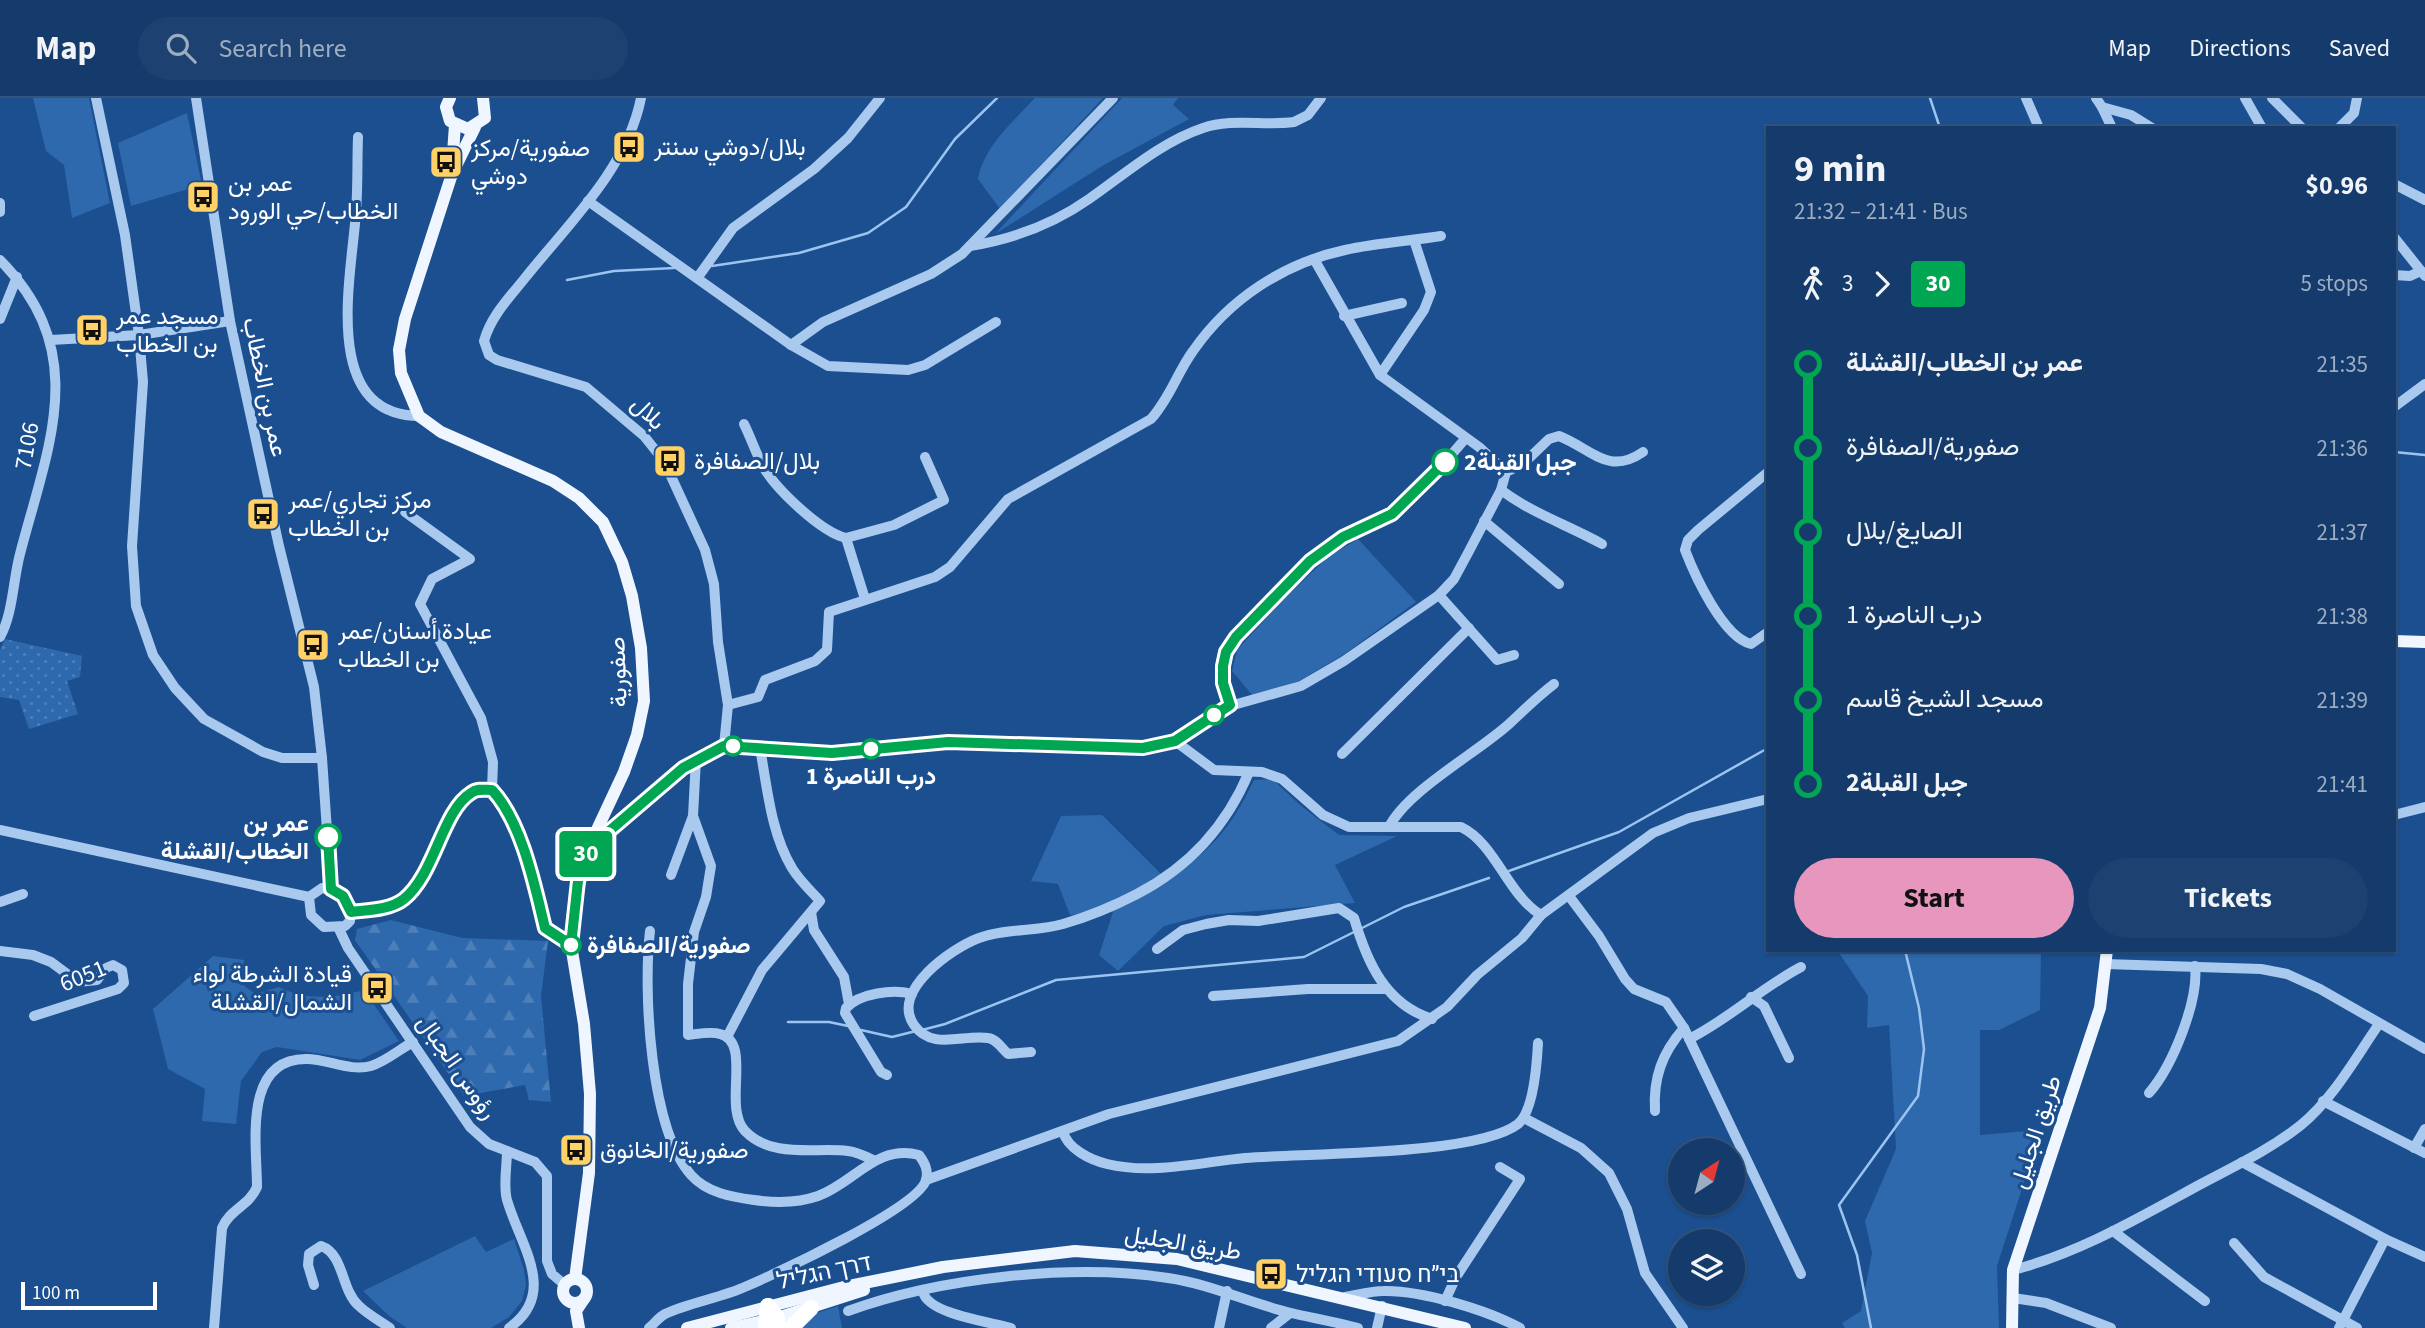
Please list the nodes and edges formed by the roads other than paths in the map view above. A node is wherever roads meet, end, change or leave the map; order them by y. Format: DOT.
graph roads {
  1 [pos="96,98"];
  2 [pos="196,98"];
  3 [pos="483,98"];
  4 [pos="641,98"];
  5 [pos="880,98"];
  6 [pos="1113,98"];
  7 [pos="1321,98"];
  8 [pos="2026,98"];
  9 [pos="2245,98"];
  10 [pos="2272,98"];
  11 [pos="2357,98"];
  12 [pos="446,101"];
  13 [pos="2099,103"];
  14 [pos="455,125"];
  15 [pos="2293,125"];
  16 [pos="2038,126"];
  17 [pos="2111,126"];
  18 [pos="2149,126"];
  19 [pos="2261,126"];
  20 [pos="2341,126"];
  21 [pos="475,127"];
  22 [pos="358,137"];
  23 [pos="452,174"];
  24 [pos="2396,185"];
  25 [pos="2425,200"];
  26 [pos="588,201"];
  27 [pos="0,204"];
  28 [pos="0,212"];
  29 [pos="1441,236"];
  30 [pos="2396,239"];
  31 [pos="1414,240"];
  32 [pos="970,246"];
  33 [pos="1314,259"];
  34 [pos="0,260"];
  35 [pos="2423,273"];
  36 [pos="2396,275"];
  37 [pos="17,276"];
  38 [pos="698,277"];
  39 [pos="1402,303"];
  40 [pos="1344,316"];
  41 [pos="0,319"];
  42 [pos="230,321"];
  43 [pos="996,322"];
  44 [pos="139,335"];
  45 [pos="51,340"];
  46 [pos="791,345"];
  47 [pos="1380,375"];
  48 [pos="2425,383"];
  49 [pos="2397,399"];
  50 [pos="419,416"];
  51 [pos="744,424"];
  52 [pos="1465,439"];
  53 [pos="1643,452"];
  54 [pos="925,457"];
  55 [pos="1506,472"];
  56 [pos="1766,474"];
  57 [pos="1501,490"];
  58 [pos="405,512"];
  59 [pos="1484,521"];
  60 [pos="846,537"];
  61 [pos="1602,544"];
  62 [pos="1559,584"];
  63 [pos="1439,595"];
  64 [pos="865,599"];
  65 [pos="1469,628"];
  66 [pos="1766,633"];
  67 [pos="0,637"];
  68 [pos="2396,641"];
  69 [pos="2425,642"];
  70 [pos="1514,655"];
  71 [pos="1554,684"];
  72 [pos="728,705"];
  73 [pos="1230,705"];
  74 [pos="1175,741"];
  75 [pos="724,746"];
  76 [pos="760,748"];
  77 [pos="1342,754"];
  78 [pos="322,758"];
  79 [pos="696,758"];
  80 [pos="1249,772"];
  81 [pos="492,790"];
  82 [pos="1766,799"];
  83 [pos="2425,807"];
  84 [pos="2396,814"];
  85 [pos="693,816"];
  86 [pos="1389,827"];
  87 [pos="0,830"];
  88 [pos="587,850"];
  89 [pos="671,875"];
  90 [pos="331,889"];
  91 [pos="23,894"];
  92 [pos="1569,896"];
  93 [pos="309,897"];
  94 [pos="0,902"];
  95 [pos="351,912"];
  96 [pos="811,912"];
  97 [pos="1541,915"];
  98 [pos="339,929"];
  99 [pos="650,931"];
  100 [pos="571,945"];
  101 [pos="1157,949"];
  102 [pos="0,951"];
  103 [pos="2106,957"];
  104 [pos="2195,966"];
  105 [pos="1801,967"];
  106 [pos="1386,989"];
  107 [pos="912,994"];
  108 [pos="1213,996"];
  109 [pos="1752,997"];
  110 [pos="849,1004"];
  111 [pos="34,1016"];
  112 [pos="1432,1019"];
  113 [pos="2379,1024"];
  114 [pos="1684,1028"];
  115 [pos="727,1037"];
  116 [pos="1689,1040"];
  117 [pos="413,1042"];
  118 [pos="1538,1043"];
  119 [pos="2425,1049"];
  120 [pos="1031,1052"];
  121 [pos="1789,1058"];
  122 [pos="887,1075"];
  123 [pos="2149,1093"];
  124 [pos="2323,1101"];
  125 [pos="1656,1111"];
  126 [pos="1524,1118"];
  127 [pos="2425,1129"];
  128 [pos="1063,1131"];
  129 [pos="507,1151"];
  130 [pos="2420,1151"];
  131 [pos="873,1160"];
  132 [pos="2242,1162"];
  133 [pos="1500,1167"];
  134 [pos="926,1181"];
  135 [pos="2113,1231"];
  136 [pos="2385,1239"];
  137 [pos="2234,1242"];
  138 [pos="2425,1257"];
  139 [pos="2013,1270"];
  140 [pos="1801,1274"];
  141 [pos="891,1279"];
  142 [pos="570,1282"];
  143 [pos="314,1285"];
  144 [pos="923,1292"];
  145 [pos="1227,1292"];
  146 [pos="1345,1297"];
  147 [pos="2013,1298"];
  148 [pos="567,1299"];
  149 [pos="584,1299"];
  150 [pos="1445,1301"];
  151 [pos="2205,1301"];
  152 [pos="1382,1306"];
  153 [pos="811,1308"];
  154 [pos="848,1311"];
  155 [pos="1290,1313"];
  156 [pos="775,1321"];
  157 [pos="2341,1324"];
  158 [pos="214,1328"];
  159 [pos="390,1328"];
  160 [pos="509,1328"];
  161 [pos="573,1328"];
  162 [pos="579,1328"];
  163 [pos="649,1328"];
  164 [pos="687,1328"];
  165 [pos="732,1328"];
  166 [pos="1011,1328"];
  167 [pos="1219,1328"];
  168 [pos="1271,1328"];
  169 [pos="1358,1328"];
  170 [pos="1377,1328"];
  171 [pos="1465,1328"];
  172 [pos="1520,1328"];
  173 [pos="1683,1328"];
  174 [pos="2012,1328"];
  175 [pos="2111,1328"];
  176 [pos="2357,1328"];
  1 -- 44 [label="street"];
  2 -- 42 [label="street, عمر بن الخطاب"];
  3 -- 21 [label="main road"];
  4 -- 26 [label="street, بلال"];
  5 -- 38 [label="street"];
  6 -- 32 [label="street"];
  7 -- 32 [label="street"];
  8 -- 16 [label="street"];
  9 -- 19 [label="street"];
  10 -- 15 [label="street"];
  11 -- 20 [label="street"];
  12 -- 14 [label="main road"];
  13 -- 17 [label="street"];
  13 -- 18 [label="street"];
  14 -- 21 [label="main road"];
  14 -- 23 [label="main road"];
  21 -- 23 [label="main road"];
  22 -- 50 [label="street"];
  23 -- 50 [label="main road"];
  24 -- 25 [label="street"];
  26 -- 38 [label="street"];
  26 -- 72 [label="street, بلال"];
  27 -- 28 [label="street"];
  29 -- 31 [label="street"];
  30 -- 35 [label="street"];
  31 -- 33 [label="street"];
  31 -- 47 [label="street"];
  32 -- 46 [label="street"];
  33 -- 40 [label="street"];
  33 -- 64 [label="street"];
  34 -- 37 [label="street, 7106"];
  35 -- 36 [label="street"];
  37 -- 41 [label="street"];
  37 -- 45 [label="street, 7106"];
  38 -- 46 [label="street"];
  39 -- 40 [label="street"];
  40 -- 47 [label="street"];
  42 -- 44 [label="street"];
  42 -- 78 [label="street, عمر بن الخطاب"];
  43 -- 46 [label="street"];
  44 -- 45 [label="street"];
  44 -- 78 [label="street"];
  45 -- 67 [label="street, 7106"];
  47 -- 52 [label="street"];
  48 -- 49 [label="street"];
  50 -- 88 [label="main road, صفورية"];
  51 -- 60 [label="street"];
  52 -- 55 [label="street"];
  52 -- 73 [label="street"];
  53 -- 55 [label="street"];
  54 -- 60 [label="street"];
  55 -- 57 [label="street"];
  56 -- 66 [label="street"];
  57 -- 59 [label="street"];
  57 -- 61 [label="street"];
  58 -- 81 [label="street"];
  59 -- 62 [label="street"];
  59 -- 63 [label="street"];
  60 -- 64 [label="street"];
  63 -- 65 [label="street"];
  63 -- 73 [label="street"];
  64 -- 72 [label="street"];
  65 -- 70 [label="street"];
  65 -- 77 [label="street"];
  68 -- 69 [label="main road"];
  71 -- 86 [label="street"];
  72 -- 75 [label="street, بلال"];
  73 -- 74 [label="street"];
  74 -- 76 [label="street"];
  74 -- 80 [label="street"];
  75 -- 76 [label="street"];
  75 -- 79 [label="street"];
  76 -- 96 [label="street"];
  78 -- 90 [label="street, عمر بن الخطاب"];
  79 -- 85 [label="street"];
  79 -- 88 [label="street"];
  80 -- 86 [label="street"];
  80 -- 107 [label="street"];
  81 -- 95 [label="street"];
  81 -- 100 [label="street"];
  82 -- 92 [label="street"];
  83 -- 84 [label="street"];
  85 -- 89 [label="street"];
  85 -- 115 [label="street"];
  86 -- 97 [label="street"];
  87 -- 93 [label="street"];
  88 -- 100 [label="main road, صفورية"];
  90 -- 93 [label="street"];
  90 -- 95 [label="street"];
  91 -- 94 [label="street"];
  92 -- 97 [label="street"];
  92 -- 114 [label="street"];
  93 -- 98 [label="street"];
  95 -- 98 [label="street"];
  96 -- 110 [label="street"];
  96 -- 115 [label="street"];
  97 -- 112 [label="street"];
  98 -- 117 [label="street, رؤوس الجبال"];
  99 -- 131 [label="street"];
  100 -- 142 [label="main road, صفورية"];
  101 -- 106 [label="street"];
  102 -- 111 [label="street, 6051"];
  103 -- 104 [label="street"];
  103 -- 139 [label="main road, طريق الجليل"];
  104 -- 113 [label="street"];
  104 -- 123 [label="street"];
  105 -- 109 [label="street"];
  106 -- 108 [label="street"];
  106 -- 112 [label="street"];
  107 -- 110 [label="street"];
  107 -- 120 [label="street"];
  109 -- 116 [label="street"];
  109 -- 121 [label="street"];
  110 -- 122 [label="street"];
  112 -- 128 [label="street"];
  113 -- 119 [label="street"];
  113 -- 124 [label="street"];
  114 -- 116 [label="street"];
  114 -- 125 [label="street"];
  115 -- 131 [label="street"];
  116 -- 140 [label="street"];
  117 -- 129 [label="street, رؤوس الجبال"];
  117 -- 158 [label="street"];
  118 -- 126 [label="street"];
  124 -- 130 [label="street"];
  124 -- 132 [label="street"];
  126 -- 128 [label="street"];
  126 -- 173 [label="street"];
  127 -- 130 [label="street"];
  128 -- 134 [label="street"];
  129 -- 142 [label="street, رؤوس الجبال"];
  129 -- 160 [label="street"];
  131 -- 134 [label="street"];
  132 -- 135 [label="street"];
  132 -- 136 [label="street"];
  133 -- 150 [label="street"];
  134 -- 163 [label="street"];
  135 -- 139 [label="street"];
  135 -- 151 [label="street"];
  136 -- 138 [label="street"];
  136 -- 157 [label="street"];
  137 -- 157 [label="street"];
  139 -- 147 [label="main road, طريق الجليل"];
  141 -- 146 [label="main road, طريق الجليل"];
  141 -- 153 [label="main road, דרך הגליל"];
  141 -- 156 [label="main road, דרך הגליל"];
  142 -- 148 [label="main road, صفورية"];
  142 -- 149 [label="main road"];
  143 -- 159 [label="street"];
  144 -- 145 [label="street"];
  144 -- 154 [label="street"];
  144 -- 166 [label="street"];
  145 -- 155 [label="street"];
  145 -- 167 [label="street"];
  146 -- 150 [label="street"];
  146 -- 152 [label="main road, طريق الجليل"];
  147 -- 174 [label="main road, طريق الجليل"];
  147 -- 175 [label="street"];
  148 -- 149 [label="main road"];
  148 -- 161 [label="main road"];
  149 -- 162 [label="main road"];
  150 -- 172 [label="street"];
  152 -- 170 [label="street"];
  152 -- 171 [label="main road, طريق الجليل"];
  153 -- 156 [label="highway"];
  155 -- 168 [label="street"];
  155 -- 169 [label="street"];
  156 -- 164 [label="main road, דרך הגליל"];
  156 -- 165 [label="main road, דרך הגליל"];
  157 -- 176 [label="street"];
}
